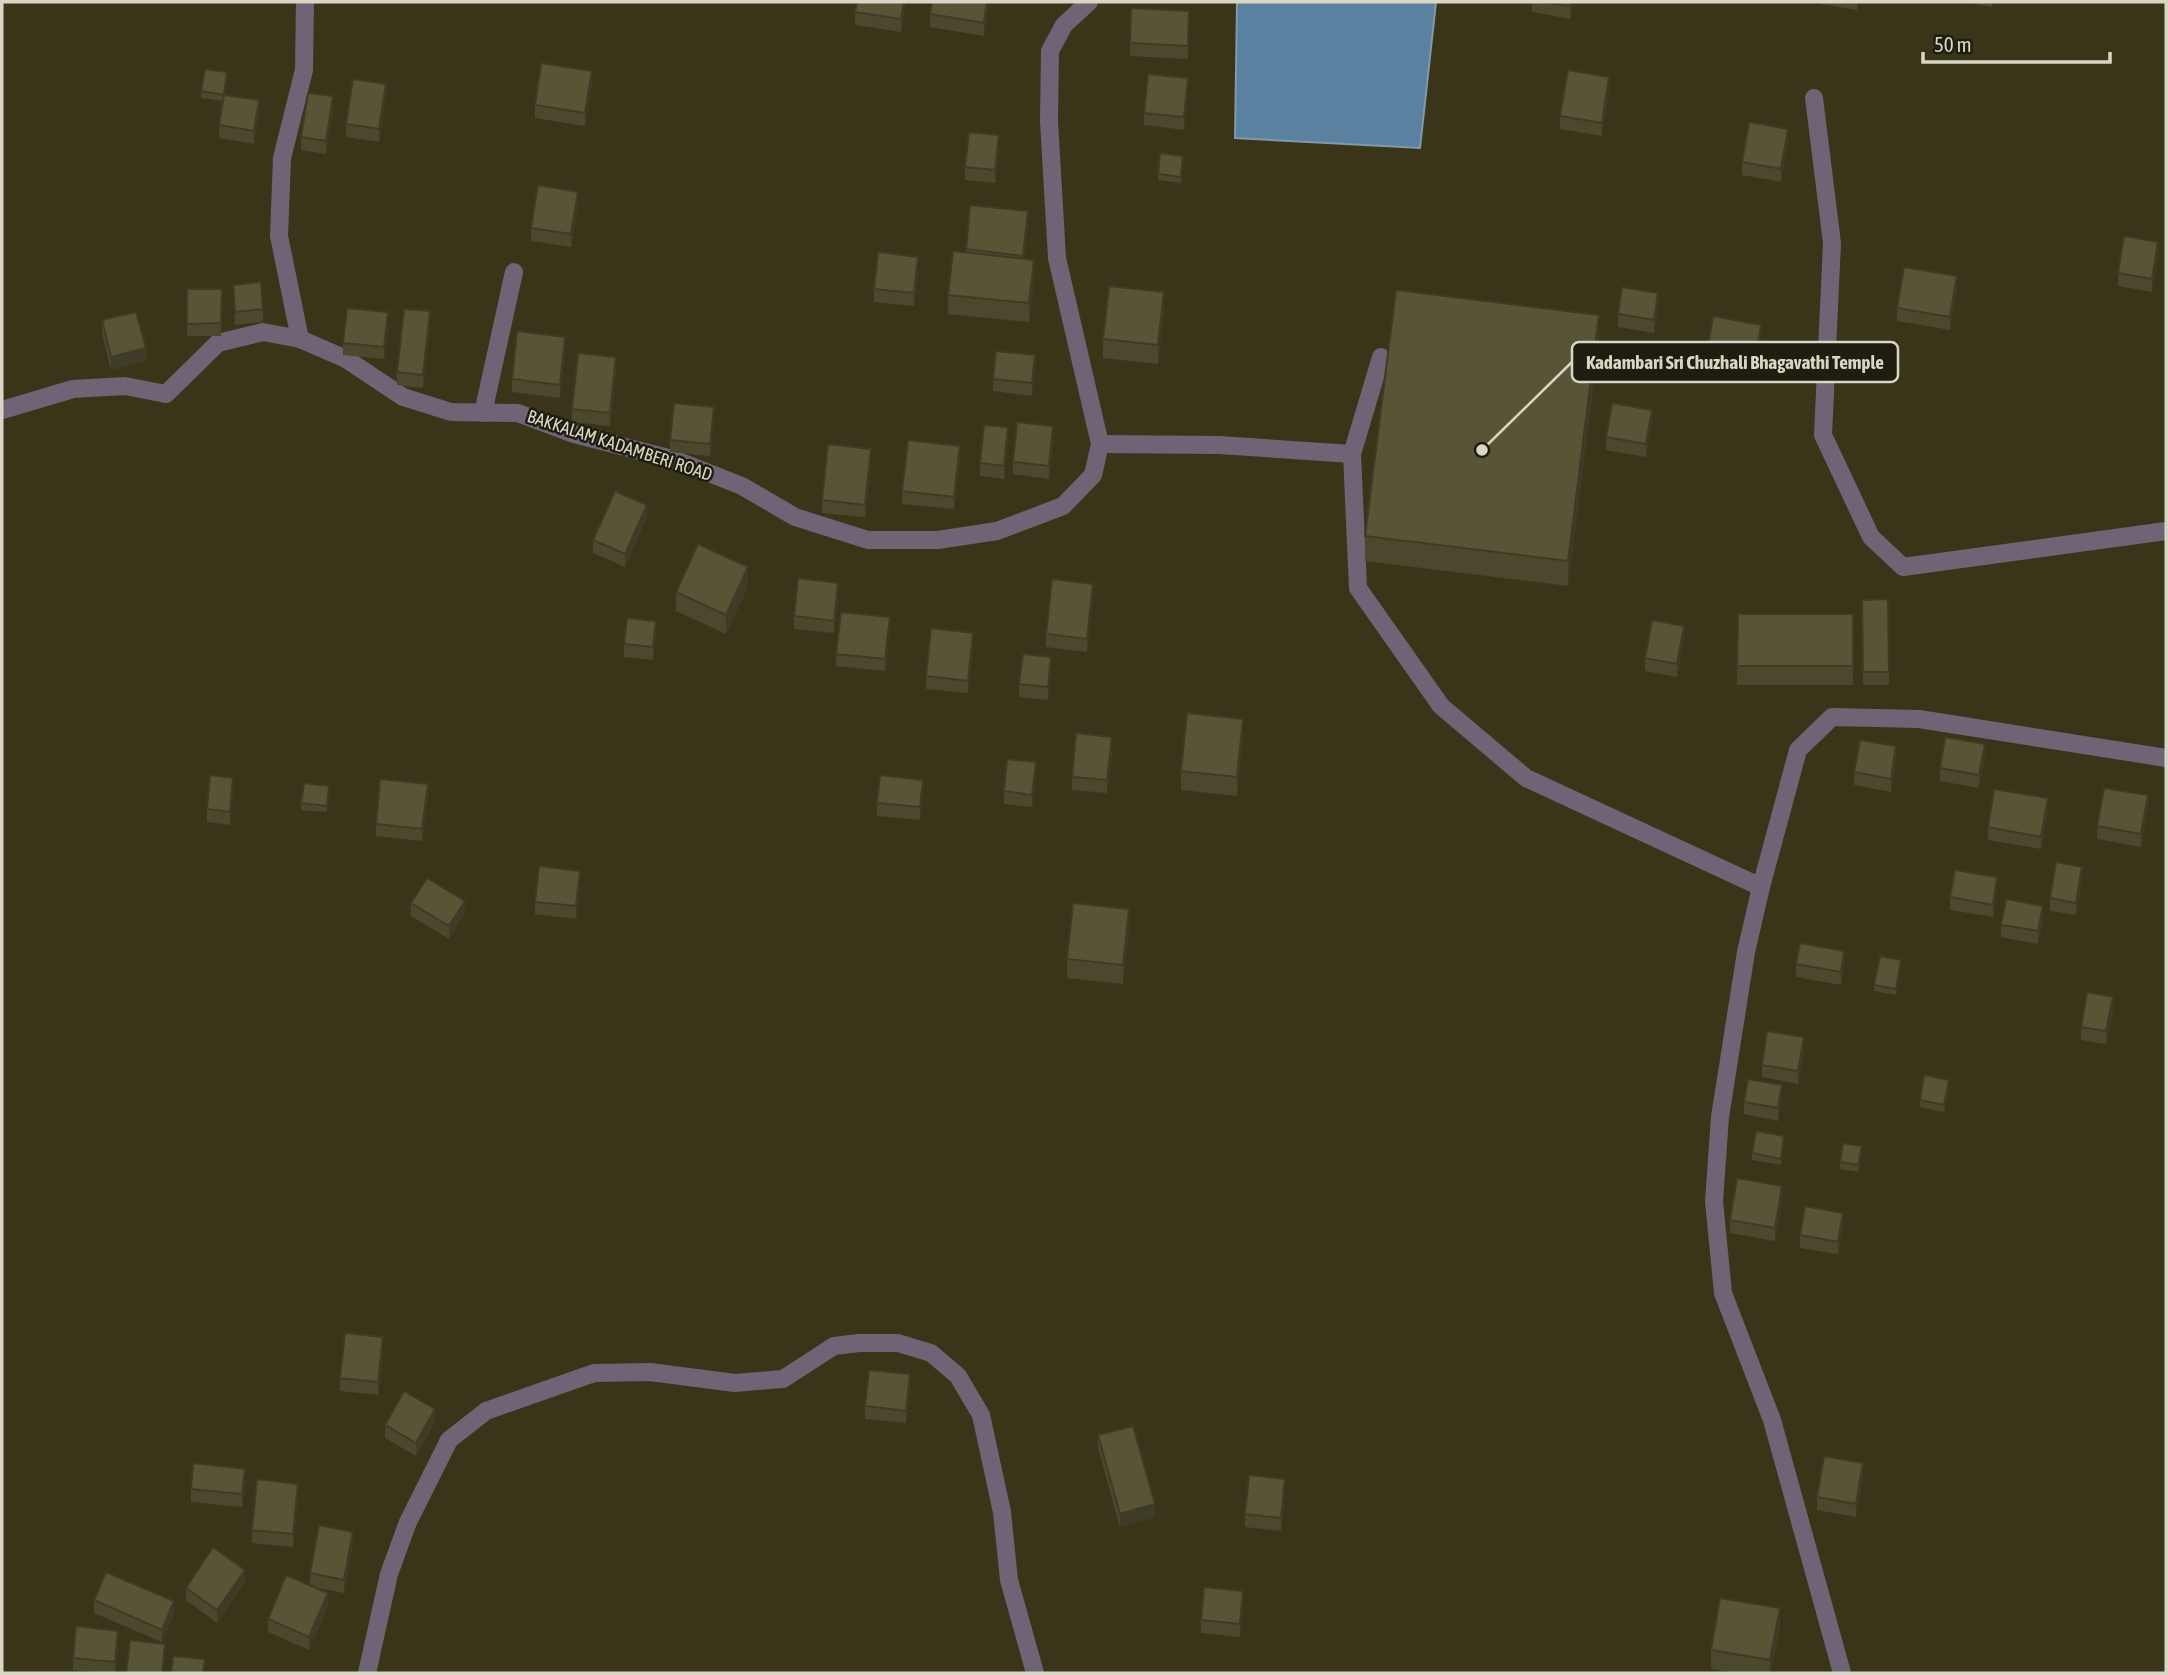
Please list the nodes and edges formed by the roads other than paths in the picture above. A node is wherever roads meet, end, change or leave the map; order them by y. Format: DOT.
graph roads {
  1 [pos="305,2"];
  2 [pos="1089,2"];
  3 [pos="1814,98"];
  4 [pos="514,272"];
  5 [pos="300,340"];
  6 [pos="1381,356"];
  7 [pos="2,410"];
  8 [pos="483,413"];
  9 [pos="1100,444"];
  10 [pos="1352,454"];
  11 [pos="2166,531"];
  12 [pos="2166,758"];
  13 [pos="1761,887"];
  14 [pos="367,1673"];
  15 [pos="1035,1673"];
  16 [pos="1842,1673"];
  1 -- 5 [label="street"];
  2 -- 9 [label="street, BAKKALAM KADAMBERI ROAD"];
  3 -- 11 [label="street"];
  4 -- 8 [label="street"];
  5 -- 7 [label="street, BAKKALAM KADAMBERI ROAD"];
  5 -- 8 [label="street, BAKKALAM KADAMBERI ROAD"];
  6 -- 10 [label="street"];
  8 -- 9 [label="street, BAKKALAM KADAMBERI ROAD"];
  9 -- 10 [label="street"];
  10 -- 13 [label="street"];
  12 -- 13 [label="street"];
  13 -- 16 [label="street"];
  14 -- 15 [label="street"];
}
